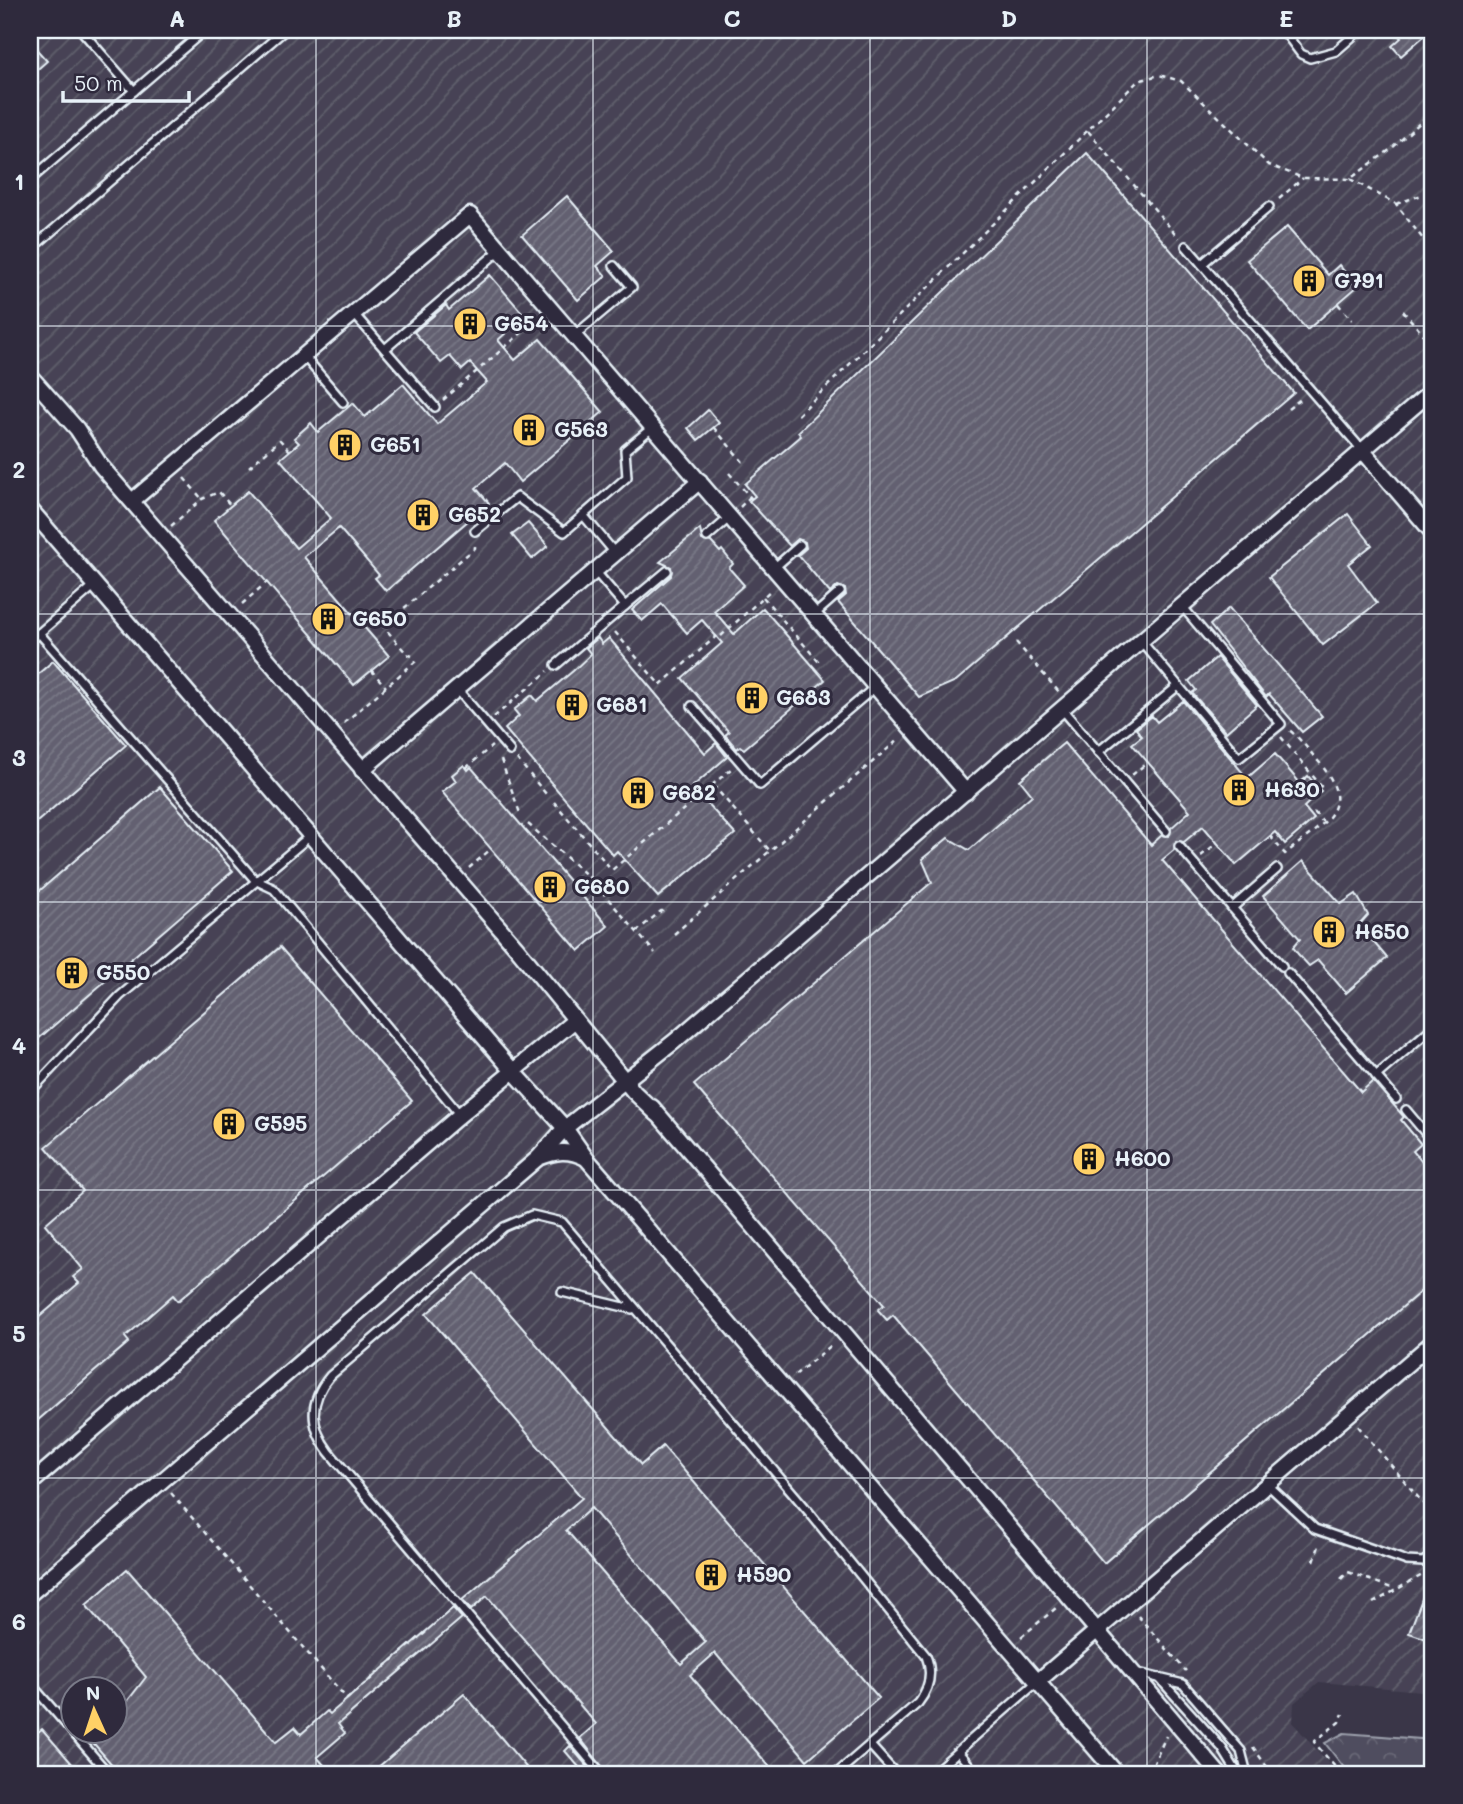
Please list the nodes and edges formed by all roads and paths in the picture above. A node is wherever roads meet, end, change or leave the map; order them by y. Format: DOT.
graph roads {
  1 [pos="81,30"];
  2 [pos="205,30"];
  3 [pos="285,30"];
  4 [pos="1283,30"];
  5 [pos="1360,30"];
  6 [pos="134,91"];
  7 [pos="1433,111"];
  8 [pos="1088,131"];
  9 [pos="1303,178"];
  10 [pos="1350,179"];
  11 [pos="30,180"];
  12 [pos="1433,191"];
  13 [pos="1396,204"];
  14 [pos="1269,207"];
  15 [pos="1186,246"];
  16 [pos="501,249"];
  17 [pos="30,250"];
  18 [pos="1433,252"];
  19 [pos="1202,264"];
  20 [pos="614,266"];
  21 [pos="1338,304"];
  22 [pos="551,307"];
  23 [pos="1403,311"];
  24 [pos="354,313"];
  25 [pos="1352,320"];
  26 [pos="575,335"];
  27 [pos="1433,346"];
  28 [pos="385,349"];
  29 [pos="303,356"];
  30 [pos="30,376"];
  31 [pos="1433,390"];
  32 [pos="1310,391"];
  33 [pos="343,402"];
  34 [pos="435,407"];
  35 [pos="1289,410"];
  36 [pos="798,415"];
  37 [pos="654,427"];
  38 [pos="714,428"];
  39 [pos="290,451"];
  40 [pos="1363,451"];
  41 [pos="743,462"];
  42 [pos="249,467"];
  43 [pos="729,473"];
  44 [pos="700,481"];
  45 [pos="189,484"];
  46 [pos="202,499"];
  47 [pos="752,499"];
  48 [pos="132,501"];
  49 [pos="231,506"];
  50 [pos="30,509"];
  51 [pos="583,515"];
  52 [pos="730,517"];
  53 [pos="475,531"];
  54 [pos="1433,533"];
  55 [pos="160,534"];
  56 [pos="707,537"];
  57 [pos="800,545"];
  58 [pos="616,553"];
  59 [pos="774,568"];
  60 [pos="595,571"];
  61 [pos="667,571"];
  62 [pos="784,580"];
  63 [pos="267,582"];
  64 [pos="95,585"];
  65 [pos="841,592"];
  66 [pos="763,597"];
  67 [pos="625,606"];
  68 [pos="1182,606"];
  69 [pos="229,615"];
  70 [pos="814,615"];
  71 [pos="606,622"];
  72 [pos="39,633"];
  73 [pos="30,641"];
  74 [pos="1141,641"];
  75 [pos="1016,642"];
  76 [pos="412,656"];
  77 [pos="416,661"];
  78 [pos="819,662"];
  79 [pos="556,665"];
  80 [pos="372,670"];
  81 [pos="1178,686"];
  82 [pos="386,687"];
  83 [pos="875,687"];
  84 [pos="1055,688"];
  85 [pos="457,689"];
  86 [pos="692,706"];
  87 [pos="1062,709"];
  88 [pos="486,723"];
  89 [pos="1278,726"];
  90 [pos="911,729"];
  91 [pos="331,734"];
  92 [pos="499,739"];
  93 [pos="510,751"];
  94 [pos="1098,752"];
  95 [pos="740,762"];
  96 [pos="1148,762"];
  97 [pos="466,768"];
  98 [pos="362,770"];
  99 [pos="1124,782"];
  100 [pos="713,785"];
  101 [pos="1319,789"];
  102 [pos="965,792"];
  103 [pos="547,794"];
  104 [pos="554,802"];
  105 [pos="1314,812"];
  106 [pos="521,816"];
  107 [pos="1323,822"];
  108 [pos="528,824"];
  109 [pos="1166,831"];
  110 [pos="310,836"];
  111 [pos="1270,836"];
  112 [pos="1217,843"];
  113 [pos="1179,846"];
  114 [pos="491,849"];
  115 [pos="770,851"];
  116 [pos="1193,863"];
  117 [pos="1277,869"];
  118 [pos="255,880"];
  119 [pos="455,880"];
  120 [pos="1232,908"];
  121 [pos="667,911"];
  122 [pos="636,932"];
  123 [pos="674,934"];
  124 [pos="655,953"];
  125 [pos="1282,966"];
  126 [pos="1289,973"];
  127 [pos="576,1020"];
  128 [pos="1433,1027"];
  129 [pos="514,1070"];
  130 [pos="1376,1076"];
  131 [pos="625,1078"];
  132 [pos="30,1092"];
  133 [pos="1396,1099"];
  134 [pos="1406,1110"];
  135 [pos="460,1115"];
  136 [pos="565,1128"];
  137 [pos="1433,1142"];
  138 [pos="538,1158"];
  139 [pos="586,1158"];
  140 [pos="562,1292"];
  141 [pos="633,1309"];
  142 [pos="845,1334"];
  143 [pos="1433,1342"];
  144 [pos="782,1387"];
  145 [pos="1349,1415"];
  146 [pos="161,1482"];
  147 [pos="30,1484"];
  148 [pos="1268,1485"];
  149 [pos="1433,1514"];
  150 [pos="1321,1540"];
  151 [pos="1433,1555"];
  152 [pos="1314,1561"];
  153 [pos="1433,1569"];
  154 [pos="1341,1579"];
  155 [pos="1396,1590"];
  156 [pos="30,1594"];
  157 [pos="1070,1597"];
  158 [pos="1373,1603"];
  159 [pos="1099,1630"];
  160 [pos="426,1632"];
  161 [pos="1008,1648"];
  162 [pos="1134,1672"];
  163 [pos="1155,1676"];
  164 [pos="1037,1682"];
  165 [pos="30,1683"];
  166 [pos="1343,1714"];
  167 [pos="1178,1725"];
  168 [pos="870,1745"];
  169 [pos="958,1752"];
  170 [pos="109,1774"];
  171 [pos="602,1774"];
  172 [pos="836,1774"];
  173 [pos="896,1774"];
  174 [pos="932,1774"];
  175 [pos="977,1774"];
  176 [pos="1117,1774"];
  177 [pos="1149,1774"];
  178 [pos="1219,1774"];
  179 [pos="1238,1774"];
  180 [pos="1247,1774"];
  181 [pos="1341,1774"];
  1 -- 6 [label="lane"];
  2 -- 6 [label="lane"];
  3 -- 17 [label="lane"];
  4 -- 5 [label="lane"];
  6 -- 11 [label="lane"];
  7 -- 10 [label="path"];
  8 -- 9 [label="path"];
  8 -- 15 [label="path"];
  8 -- 36 [label="path"];
  9 -- 10 [label="path"];
  9 -- 14 [label="path"];
  10 -- 13 [label="path"];
  12 -- 13 [label="path"];
  13 -- 18 [label="path"];
  14 -- 19 [label="lane"];
  15 -- 19 [label="lane"];
  16 -- 22 [label="street"];
  16 -- 24 [label="street"];
  16 -- 28 [label="lane"];
  19 -- 32 [label="lane"];
  20 -- 26 [label="lane"];
  21 -- 25 [label="path"];
  22 -- 26 [label="street"];
  22 -- 34 [label="path"];
  23 -- 27 [label="path"];
  24 -- 28 [label="lane"];
  24 -- 29 [label="street"];
  26 -- 37 [label="street"];
  28 -- 34 [label="lane"];
  29 -- 33 [label="lane"];
  29 -- 48 [label="street"];
  30 -- 48 [label="street"];
  31 -- 40 [label="street"];
  32 -- 35 [label="path"];
  32 -- 40 [label="lane"];
  37 -- 44 [label="street"];
  37 -- 51 [label="lane"];
  38 -- 41 [label="path"];
  39 -- 42 [label="path"];
  40 -- 54 [label="street"];
  40 -- 68 [label="street"];
  43 -- 47 [label="path"];
  44 -- 52 [label="street"];
  44 -- 58 [label="street"];
  45 -- 46 [label="path"];
  46 -- 49 [label="path"];
  46 -- 55 [label="path"];
  48 -- 55 [label="street"];
  50 -- 64 [label="street"];
  51 -- 53 [label="lane"];
  51 -- 58 [label="lane"];
  52 -- 56 [label="lane"];
  52 -- 59 [label="street"];
  53 -- 76 [label="path"];
  55 -- 69 [label="street"];
  57 -- 59 [label="lane"];
  58 -- 60 [label="street"];
  59 -- 62 [label="street"];
  60 -- 67 [label="lane"];
  60 -- 85 [label="street"];
  61 -- 67 [label="lane"];
  62 -- 66 [label="path"];
  62 -- 70 [label="street"];
  63 -- 69 [label="path"];
  64 -- 72 [label="lane"];
  64 -- 110 [label="street"];
  65 -- 70 [label="lane"];
  66 -- 71 [label="path"];
  66 -- 78 [label="path"];
  67 -- 71 [label="lane"];
  68 -- 74 [label="street"];
  68 -- 89 [label="lane"];
  69 -- 91 [label="street"];
  70 -- 83 [label="street"];
  71 -- 79 [label="lane"];
  72 -- 73 [label="lane"];
  72 -- 118 [label="lane"];
  74 -- 81 [label="lane"];
  74 -- 87 [label="street"];
  75 -- 84 [label="path"];
  77 -- 82 [label="path"];
  79 -- 88 [label="path"];
  80 -- 82 [label="path"];
  81 -- 89 [label="lane"];
  81 -- 94 [label="lane"];
  82 -- 91 [label="path"];
  83 -- 90 [label="street"];
  83 -- 95 [label="lane"];
  85 -- 88 [label="lane"];
  85 -- 98 [label="street"];
  86 -- 95 [label="lane"];
  87 -- 94 [label="lane"];
  87 -- 102 [label="street"];
  88 -- 92 [label="lane"];
  89 -- 101 [label="path"];
  89 -- 107 [label="path"];
  90 -- 102 [label="street"];
  90 -- 115 [label="path"];
  91 -- 98 [label="street"];
  92 -- 93 [label="lane"];
  92 -- 97 [label="path"];
  93 -- 103 [label="path"];
  93 -- 106 [label="path"];
  94 -- 99 [label="lane"];
  95 -- 100 [label="path"];
  96 -- 99 [label="path"];
  98 -- 119 [label="street"];
  99 -- 109 [label="lane"];
  100 -- 104 [label="path"];
  100 -- 115 [label="path"];
  102 -- 131 [label="street"];
  105 -- 107 [label="path"];
  107 -- 111 [label="path"];
  108 -- 122 [label="path"];
  110 -- 118 [label="lane"];
  110 -- 129 [label="street"];
  112 -- 116 [label="path"];
  113 -- 116 [label="lane"];
  114 -- 119 [label="path"];
  115 -- 123 [label="path"];
  116 -- 120 [label="lane"];
  117 -- 120 [label="lane"];
  118 -- 132 [label="lane"];
  118 -- 135 [label="lane"];
  119 -- 127 [label="street"];
  120 -- 125 [label="lane"];
  121 -- 122 [label="path"];
  122 -- 124 [label="path"];
  126 -- 130 [label="lane"];
  127 -- 129 [label="street"];
  127 -- 131 [label="street"];
  128 -- 130 [label="lane"];
  129 -- 135 [label="street"];
  129 -- 136 [label="street"];
  130 -- 133 [label="lane"];
  131 -- 136 [label="street"];
  131 -- 142 [label="street"];
  134 -- 137 [label="lane"];
  135 -- 147 [label="street"];
  136 -- 138 [label="street"];
  136 -- 139 [label="street"];
  138 -- 139 [label="street"];
  138 -- 146 [label="street"];
  139 -- 144 [label="street"];
  140 -- 141 [label="lane"];
  141 -- 168 [label="lane"];
  141 -- 171 [label="lane"];
  142 -- 144 [label="path"];
  142 -- 157 [label="street"];
  143 -- 145 [label="street"];
  144 -- 161 [label="street"];
  145 -- 148 [label="street"];
  145 -- 149 [label="path"];
  146 -- 156 [label="street"];
  146 -- 160 [label="path"];
  148 -- 151 [label="lane"];
  148 -- 159 [label="street"];
  150 -- 152 [label="path"];
  153 -- 155 [label="path"];
  154 -- 155 [label="path"];
  155 -- 158 [label="path"];
  157 -- 159 [label="street"];
  157 -- 161 [label="path"];
  159 -- 162 [label="street"];
  159 -- 164 [label="street"];
  161 -- 164 [label="street"];
  162 -- 163 [label="lane"];
  162 -- 167 [label="street"];
  163 -- 179 [label="lane"];
  163 -- 180 [label="lane"];
  164 -- 169 [label="lane"];
  164 -- 176 [label="street"];
  165 -- 170 [label="lane"];
  166 -- 181 [label="path"];
  167 -- 177 [label="path"];
  167 -- 178 [label="street"];
  168 -- 172 [label="lane"];
  168 -- 173 [label="lane"];
  169 -- 174 [label="lane"];
  169 -- 175 [label="lane"];
}
